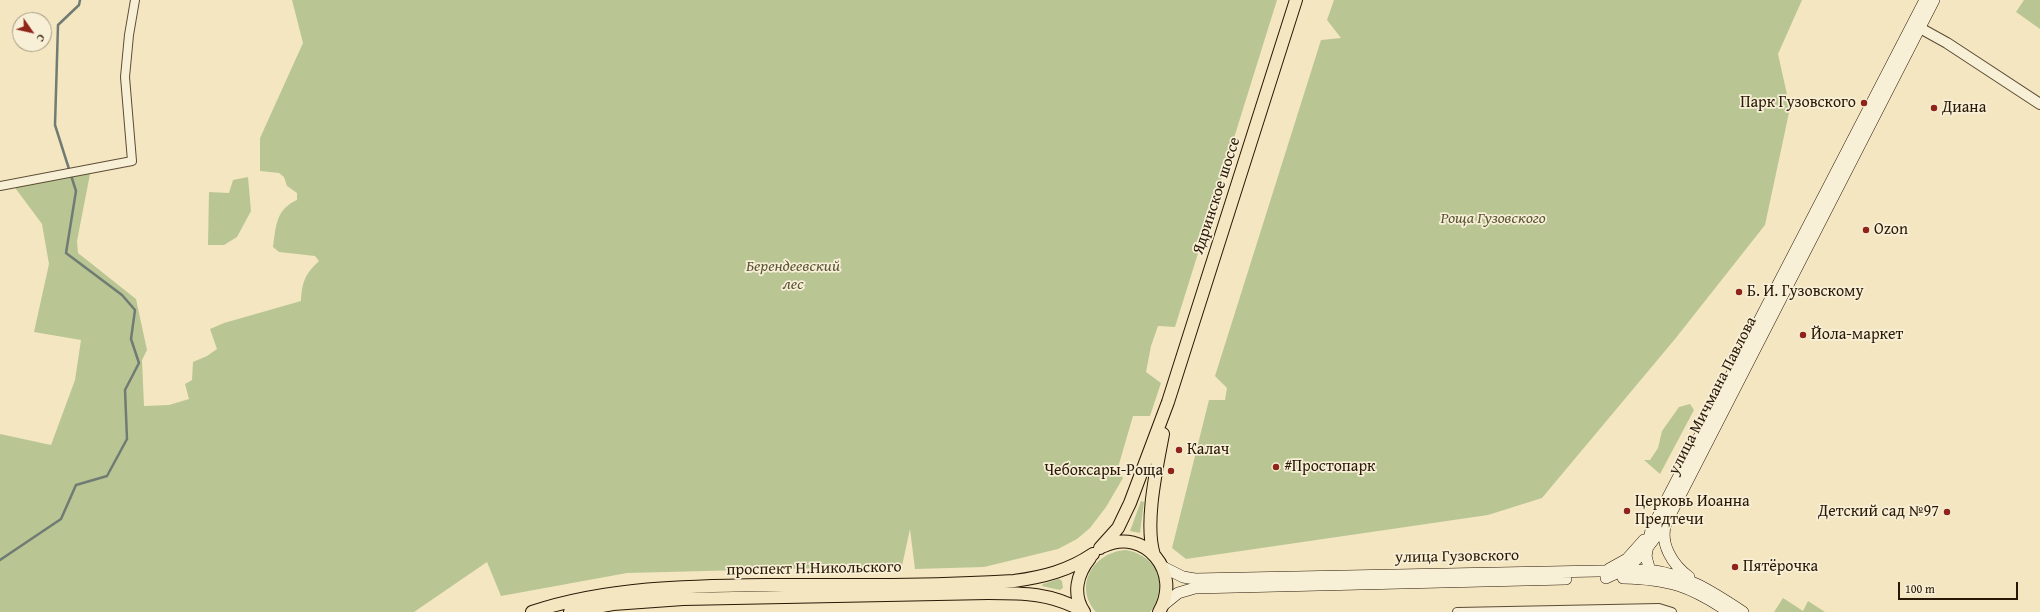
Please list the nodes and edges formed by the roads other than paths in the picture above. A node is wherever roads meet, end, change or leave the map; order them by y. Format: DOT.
graph roads {
  1 [pos="135,0"];
  2 [pos="1296,0"];
  3 [pos="1925,0"];
  4 [pos="1934,0"];
  5 [pos="1916,26"];
  6 [pos="2040,104"];
  7 [pos="0,186"];
  8 [pos="1168,402"];
  9 [pos="1672,502"];
  10 [pos="1668,519"];
  11 [pos="1651,530"];
  12 [pos="1647,549"];
  13 [pos="1096,551"];
  14 [pos="1154,555"];
  15 [pos="1163,568"];
  16 [pos="1622,571"];
  17 [pos="1605,575"];
  18 [pos="1650,575"];
  19 [pos="1695,582"];
  20 [pos="1160,609"];
  21 [pos="1640,610"];
  22 [pos="532,612"];
  23 [pos="570,612"];
  24 [pos="1083,612"];
  25 [pos="1457,612"];
  26 [pos="1672,612"];
  27 [pos="1729,612"];
  28 [pos="1743,612"];
  1 -- 7 [label="street"];
  2 -- 8 [label="main road, Ядринское шоссе"];
  3 -- 5 [label="main road, улица Мичмана Павлова"];
  4 -- 5 [label="main road, улица Мичмана Павлова"];
  5 -- 6 [label="street"];
  5 -- 9 [label="main road, улица Мичмана Павлова"];
  8 -- 13 [label="main road, Ядринское шоссе"];
  8 -- 14 [label="main road, Ядринское шоссе"];
  9 -- 10 [label="main road, улица Мичмана Павлова"];
  9 -- 11 [label="main road, улица Мичмана Павлова"];
  10 -- 12 [label="main road, улица Мичмана Павлова"];
  10 -- 19 [label="main road"];
  11 -- 12 [label="main road, улица Мичмана Павлова"];
  11 -- 17 [label="main road"];
  12 -- 16 [label="main road, улица Мичмана Павлова"];
  12 -- 18 [label="main road"];
  13 -- 14 [label="main road"];
  13 -- 22 [label="main road, проспект Н.Никольского"];
  13 -- 24 [label="main road"];
  14 -- 15 [label="main road"];
  15 -- 17 [label="main road, улица Гузовского"];
  15 -- 20 [label="main road"];
  16 -- 17 [label="main road, улица Мичмана Павлова"];
  16 -- 18 [label="main road, улица Гузовского"];
  17 -- 18 [label="main road, улица Гузовского"];
  17 -- 20 [label="main road, улица Гузовского"];
  18 -- 19 [label="main road, улица Гузовского"];
  18 -- 27 [label="main road, улица Гузовского"];
  19 -- 28 [label="main road, улица Гузовского"];
  21 -- 25 [label="street"];
  21 -- 26 [label="street"];
  23 -- 24 [label="main road, проспект Н.Никольского"];
}
